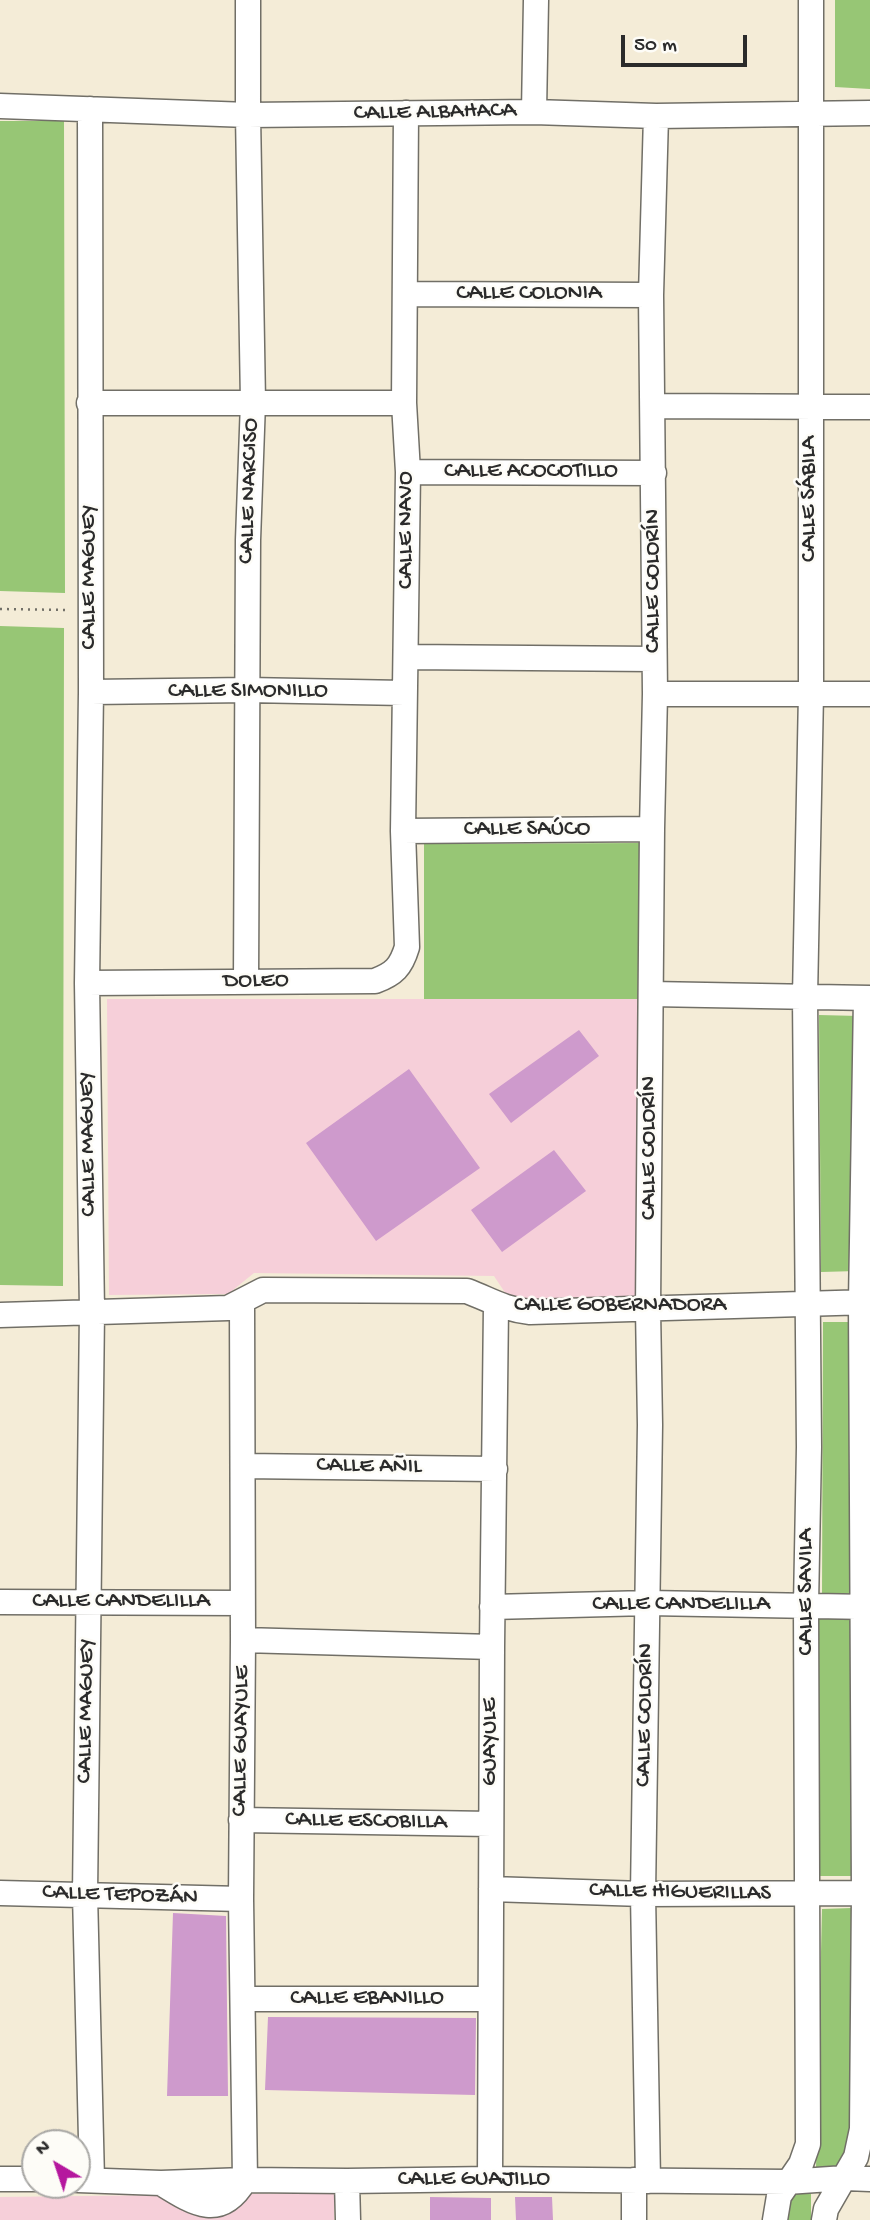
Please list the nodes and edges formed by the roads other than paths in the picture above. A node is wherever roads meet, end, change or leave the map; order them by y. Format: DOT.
graph roads {
  1 [pos="248,0"];
  2 [pos="536,0"];
  3 [pos="811,0"];
  4 [pos="0,106"];
  5 [pos="90,109"];
  6 [pos="534,111"];
  7 [pos="406,113"];
  8 [pos="812,113"];
  9 [pos="870,113"];
  10 [pos="248,115"];
  11 [pos="656,116"];
  12 [pos="406,294"];
  13 [pos="651,295"];
  14 [pos="253,402"];
  15 [pos="89,403"];
  16 [pos="404,403"];
  17 [pos="654,406"];
  18 [pos="810,406"];
  19 [pos="870,407"];
  20 [pos="408,472"];
  21 [pos="654,473"];
  22 [pos="406,657"];
  23 [pos="654,659"];
  24 [pos="248,690"];
  25 [pos="91,692"];
  26 [pos="404,693"];
  27 [pos="811,693"];
  28 [pos="655,694"];
  29 [pos="870,694"];
  30 [pos="652,829"];
  31 [pos="403,831"];
  32 [pos="407,947"];
  33 [pos="246,982"];
  34 [pos="87,983"];
  35 [pos="651,994"];
  36 [pos="805,997"];
  37 [pos="868,998"];
  38 [pos="242,1302"];
  39 [pos="866,1302"];
  40 [pos="808,1303"];
  41 [pos="496,1306"];
  42 [pos="648,1309"];
  43 [pos="92,1311"];
  44 [pos="0,1315"];
  45 [pos="243,1466"];
  46 [pos="495,1469"];
  47 [pos="88,1601"];
  48 [pos="0,1602"];
  49 [pos="242,1603"];
  50 [pos="648,1603"];
  51 [pos="806,1605"];
  52 [pos="492,1607"];
  53 [pos="867,1607"];
  54 [pos="243,1640"];
  55 [pos="492,1647"];
  56 [pos="241,1820"];
  57 [pos="491,1824"];
  58 [pos="491,1889"];
  59 [pos="0,1893"];
  60 [pos="867,1893"];
  61 [pos="85,1894"];
  62 [pos="643,1894"];
  63 [pos="808,1894"];
  64 [pos="241,1899"];
  65 [pos="244,1999"];
  66 [pos="489,1999"];
  67 [pos="85,2129"];
  68 [pos="845,2178"];
  69 [pos="0,2179"];
  70 [pos="21,2179"];
  71 [pos="490,2179"];
  72 [pos="870,2179"];
  73 [pos="91,2180"];
  74 [pos="245,2180"];
  75 [pos="641,2180"];
  76 [pos="347,2181"];
  77 [pos="787,2182"];
  78 [pos="348,2220"];
  79 [pos="634,2220"];
  80 [pos="775,2220"];
  81 [pos="824,2220"];
  1 -- 10 [label="street, CALLE NARCISO"];
  2 -- 6 [label="street"];
  3 -- 8 [label="street, CALLE SÁBILA"];
  4 -- 5 [label="street, CALLE ALBAHACA"];
  5 -- 10 [label="street, CALLE ALBAHACA"];
  5 -- 15 [label="street, CALLE MAGUEY"];
  6 -- 7 [label="street, CALLE ALBAHACA"];
  6 -- 11 [label="street, CALLE ALBAHACA"];
  7 -- 10 [label="street, CALLE ALBAHACA"];
  7 -- 12 [label="street, CALLE NAVO"];
  8 -- 9 [label="street, CALLE ALBAHACA"];
  8 -- 11 [label="street, CALLE ALBAHACA"];
  8 -- 18 [label="street, CALLE SÁBILA"];
  10 -- 14 [label="street, CALLE NARCISO"];
  11 -- 13 [label="street, CALLE COLORÍN"];
  12 -- 13 [label="street, CALLE COLONIA"];
  12 -- 16 [label="street, CALLE NAVO"];
  13 -- 17 [label="street, CALLE COLORÍN"];
  14 -- 15 [label="street"];
  14 -- 16 [label="street"];
  14 -- 24 [label="street, CALLE NARCISO"];
  15 -- 25 [label="street, CALLE MAGUEY"];
  16 -- 20 [label="street, CALLE NAVO"];
  17 -- 18 [label="street"];
  17 -- 21 [label="street, CALLE COLORÍN"];
  18 -- 19 [label="street"];
  18 -- 27 [label="street, CALLE SÁBILA"];
  20 -- 21 [label="street, CALLE ACOCOTILLO"];
  20 -- 22 [label="street, CALLE NAVO"];
  21 -- 23 [label="street, CALLE COLORÍN"];
  22 -- 23 [label="street"];
  22 -- 26 [label="street, CALLE NAVO"];
  23 -- 28 [label="street, CALLE COLORÍN"];
  24 -- 25 [label="street, CALLE SIMONILLO"];
  24 -- 26 [label="street, CALLE SIMONILLO"];
  24 -- 33 [label="street, CALLE NARCISO"];
  25 -- 34 [label="street, CALLE MAGUEY"];
  26 -- 31 [label="street, CALLE NAVO"];
  27 -- 28 [label="street"];
  27 -- 29 [label="street"];
  27 -- 36 [label="street, CALLE SÁBILA"];
  28 -- 30 [label="street, CALLE COLORÍN"];
  30 -- 31 [label="street, CALLE SAÚCO"];
  30 -- 35 [label="street, CALLE COLORÍN"];
  31 -- 32 [label="street, CALLE NAVO"];
  32 -- 33 [label="street, DOLEO"];
  33 -- 34 [label="street, DOLEO"];
  34 -- 43 [label="street, CALLE MAGUEY"];
  35 -- 36 [label="street"];
  35 -- 42 [label="street, CALLE COLORÍN"];
  36 -- 37 [label="street"];
  36 -- 40 [label="street, CALLE SAVILA"];
  37 -- 39 [label="street"];
  38 -- 41 [label="street, CALLE GOBERNADORA"];
  38 -- 43 [label="street, CALLE GOBERNADORA"];
  38 -- 45 [label="street, CALLE GUAYULE"];
  39 -- 40 [label="street, CALLE GOBERNADORA"];
  39 -- 53 [label="street"];
  40 -- 42 [label="street, CALLE GOBERNADORA"];
  40 -- 51 [label="street, CALLE SAVILA"];
  41 -- 42 [label="street, CALLE GOBERNADORA"];
  41 -- 46 [label="street, GUAYULE"];
  42 -- 50 [label="street, CALLE COLORÍN"];
  43 -- 44 [label="street, CALLE GOBERNADORA"];
  43 -- 47 [label="street, CALLE MAGUEY"];
  45 -- 46 [label="street, CALLE AÑIL"];
  45 -- 49 [label="street, CALLE GUAYULE"];
  46 -- 52 [label="street, GUAYULE"];
  47 -- 48 [label="street, CALLE CANDELILLA"];
  47 -- 49 [label="street, CALLE CANDELILLA"];
  47 -- 61 [label="street, CALLE MAGUEY"];
  49 -- 54 [label="street, CALLE GUAYULE"];
  50 -- 51 [label="street, CALLE CANDELILLA"];
  50 -- 52 [label="street, CALLE CANDELILLA"];
  50 -- 62 [label="street, CALLE COLORÍN"];
  51 -- 53 [label="street, CALLE CANDELILLA"];
  51 -- 63 [label="street, CALLE SAVILA"];
  52 -- 55 [label="street, GUAYULE"];
  53 -- 60 [label="street"];
  54 -- 55 [label="street"];
  54 -- 56 [label="street, CALLE GUAYULE"];
  55 -- 57 [label="street, GUAYULE"];
  56 -- 57 [label="street, CALLE ESCOBILLA"];
  56 -- 64 [label="street, CALLE GUAYULE"];
  57 -- 58 [label="street, GUAYULE"];
  58 -- 62 [label="street, CALLE HIGUERILLAS"];
  58 -- 66 [label="street, GUAYULE"];
  59 -- 61 [label="street, CALLE TEPOZÁN"];
  60 -- 63 [label="street, CALLE HIGUERILLAS"];
  60 -- 68 [label="street"];
  61 -- 64 [label="street, CALLE TEPOZÁN"];
  61 -- 67 [label="street, CALLE MAGUEY"];
  62 -- 63 [label="street, CALLE HIGUERILLAS"];
  62 -- 75 [label="street, CALLE COLORÍN"];
  63 -- 77 [label="street, CALLE SAVILA"];
  64 -- 65 [label="street, CALLE GUAYULE"];
  65 -- 66 [label="street, CALLE EBANILLO"];
  65 -- 74 [label="street, CALLE GUAYULE"];
  66 -- 71 [label="street, GUAYULE"];
  68 -- 72 [label="street, CALLE GUAJILLO"];
  68 -- 77 [label="street, CALLE GUAJILLO"];
  68 -- 81 [label="street"];
  69 -- 70 [label="street"];
  71 -- 75 [label="street, CALLE GUAJILLO"];
  71 -- 76 [label="street, CALLE GUAJILLO"];
  73 -- 74 [label="street, CALLE GUAJILLO"];
  74 -- 76 [label="street, CALLE GUAJILLO"];
  75 -- 77 [label="street, CALLE GUAJILLO"];
  75 -- 79 [label="street, CALLE COLORÍN"];
  76 -- 78 [label="street"];
  77 -- 80 [label="street, CALLE SAVILA"];
}
